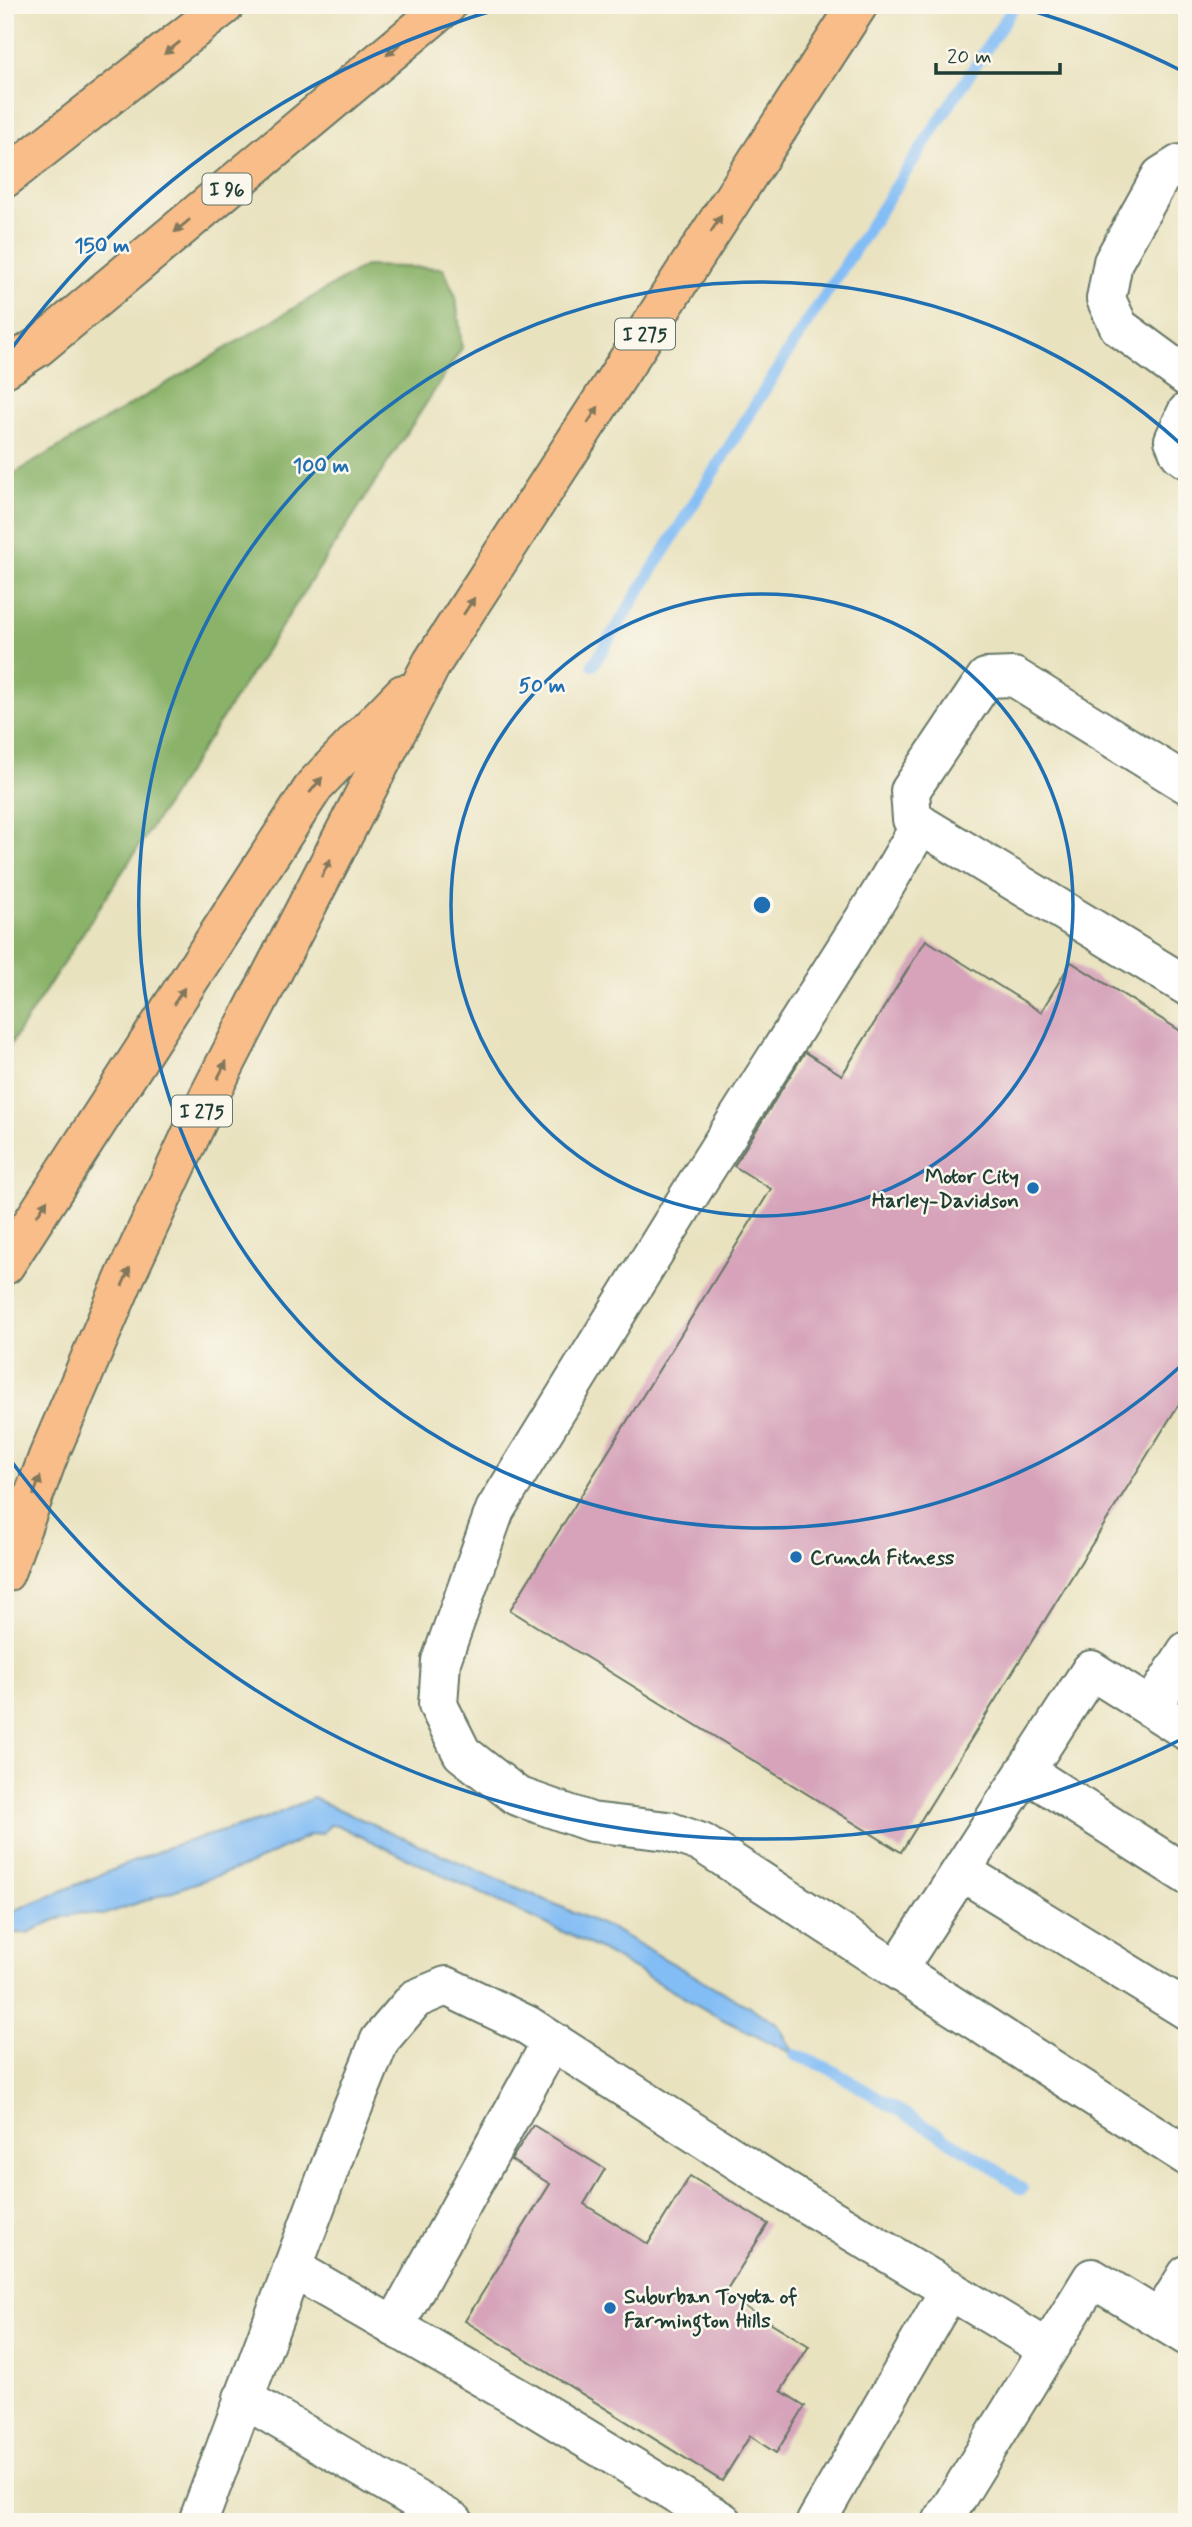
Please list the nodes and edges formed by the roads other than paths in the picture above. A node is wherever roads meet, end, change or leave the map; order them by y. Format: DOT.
graph roads {
  1 [pos="225,5"];
  2 [pos="447,5"];
  3 [pos="858,5"];
  4 [pos="1187,164"];
  5 [pos="5,178"];
  6 [pos="5,368"];
  7 [pos="1187,377"];
  8 [pos="1187,411"];
  9 [pos="1187,458"];
  10 [pos="432,663"];
  11 [pos="1187,784"];
  12 [pos="920,824"];
  13 [pos="1187,986"];
  14 [pos="5,1265"];
  15 [pos="5,1573"];
  16 [pos="1187,1651"];
  17 [pos="1151,1708"];
  18 [pos="1187,1731"];
  19 [pos="1025,1771"];
  20 [pos="961,1871"];
  21 [pos="1187,1875"];
  22 [pos="897,1970"];
  23 [pos="1187,2010"];
  24 [pos="552,2040"];
  25 [pos="1187,2156"];
  26 [pos="292,2268"];
  27 [pos="1187,2275"];
  28 [pos="950,2289"];
  29 [pos="394,2327"];
  30 [pos="1173,2328"];
  31 [pos="1048,2349"];
  32 [pos="243,2398"];
  33 [pos="212,2516"];
  34 [pos="454,2522"];
  35 [pos="723,2522"];
  36 [pos="816,2522"];
  37 [pos="942,2522"];
  1 -- 5 [label="highway, one-way"];
  2 -- 6 [label="highway, I 96, one-way"];
  10 -- 3 [label="highway, I 275, one-way"];
  4 -- 7 [label="lane"];
  8 -- 9 [label="lane"];
  14 -- 10 [label="highway, one-way"];
  15 -- 10 [label="highway, I 275, one-way"];
  11 -- 12 [label="lane"];
  12 -- 13 [label="lane"];
  12 -- 22 [label="lane"];
  16 -- 17 [label="lane"];
  17 -- 18 [label="lane"];
  17 -- 19 [label="lane"];
  19 -- 20 [label="lane"];
  19 -- 21 [label="lane"];
  20 -- 22 [label="lane"];
  20 -- 23 [label="lane"];
  22 -- 25 [label="lane"];
  24 -- 26 [label="lane"];
  24 -- 28 [label="lane"];
  24 -- 29 [label="lane"];
  26 -- 29 [label="lane"];
  26 -- 32 [label="lane"];
  27 -- 30 [label="lane"];
  28 -- 31 [label="lane"];
  28 -- 36 [label="lane"];
  29 -- 35 [label="lane"];
  30 -- 31 [label="lane"];
  31 -- 37 [label="lane"];
  32 -- 33 [label="lane"];
  32 -- 34 [label="lane"];
}
